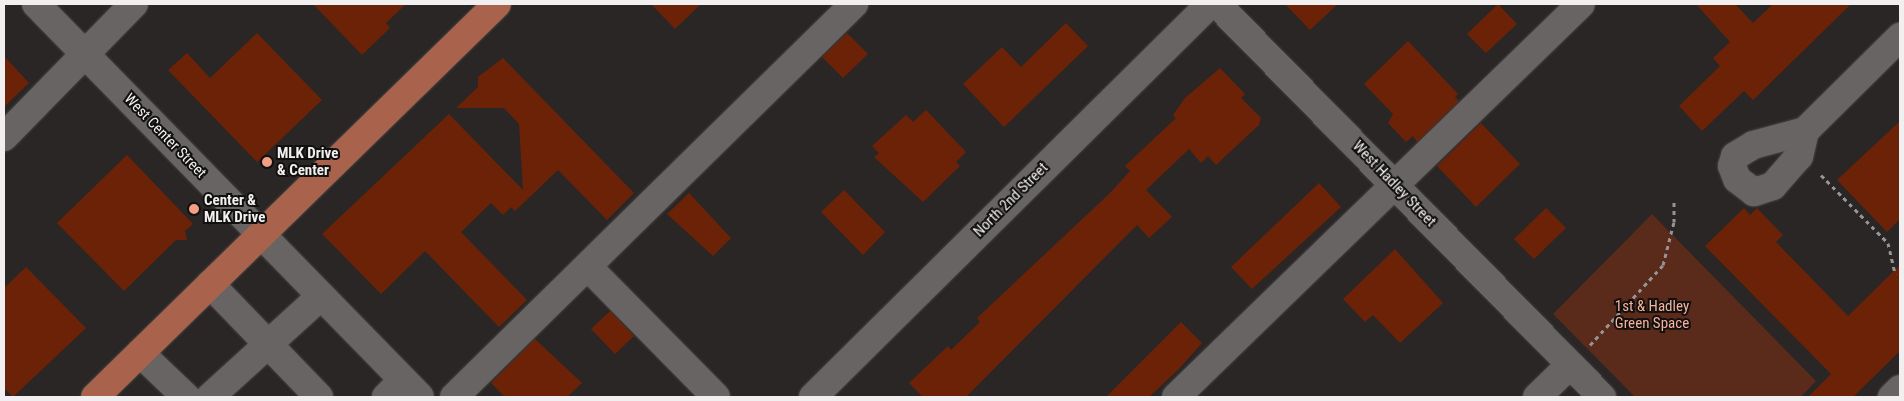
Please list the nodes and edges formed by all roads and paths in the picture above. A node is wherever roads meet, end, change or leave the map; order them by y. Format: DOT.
graph roads {
  1 [pos="36,4"];
  2 [pos="134,4"];
  3 [pos="497,4"];
  4 [pos="854,4"];
  5 [pos="1210,4"];
  6 [pos="1217,4"];
  7 [pos="1581,4"];
  8 [pos="1900,37"];
  9 [pos="84,54"];
  10 [pos="1805,131"];
  11 [pos="4,136"];
  12 [pos="1821,174"];
  13 [pos="1394,184"];
  14 [pos="1674,200"];
  15 [pos="261,234"];
  16 [pos="588,267"];
  17 [pos="1895,274"];
  18 [pos="210,284"];
  19 [pos="321,296"];
  20 [pos="268,344"];
  21 [pos="1590,345"];
  22 [pos="140,353"];
  23 [pos="1570,365"];
  24 [pos="1900,389"];
  25 [pos="403,391"];
  26 [pos="95,397"];
  27 [pos="186,397"];
  28 [pos="210,397"];
  29 [pos="319,397"];
  30 [pos="454,397"];
  31 [pos="716,397"];
  32 [pos="813,397"];
  33 [pos="1176,397"];
  34 [pos="1538,397"];
  35 [pos="1602,397"];
  36 [pos="1892,397"];
  1 -- 9 [label="street, West Center Street"];
  2 -- 9 [label="street"];
  3 -- 15 [label="main road"];
  4 -- 16 [label="street"];
  5 -- 32 [label="street, North 2nd Street"];
  6 -- 13 [label="street, West Hadley Street"];
  7 -- 13 [label="street"];
  8 -- 10 [label="street"];
  9 -- 11 [label="street"];
  9 -- 15 [label="street, West Center Street"];
  12 -- 17 [label="path"];
  13 -- 23 [label="street, West Hadley Street"];
  13 -- 33 [label="street"];
  14 -- 21 [label="path"];
  15 -- 18 [label="main road"];
  15 -- 19 [label="street, West Center Street"];
  16 -- 30 [label="street"];
  16 -- 31 [label="street"];
  18 -- 20 [label="street"];
  18 -- 22 [label="main road"];
  19 -- 20 [label="street"];
  19 -- 25 [label="street, West Center Street"];
  20 -- 28 [label="street"];
  20 -- 29 [label="street"];
  22 -- 26 [label="main road"];
  22 -- 27 [label="street"];
  23 -- 34 [label="street"];
  23 -- 35 [label="street, West Hadley Street"];
  24 -- 36 [label="street"];
}
